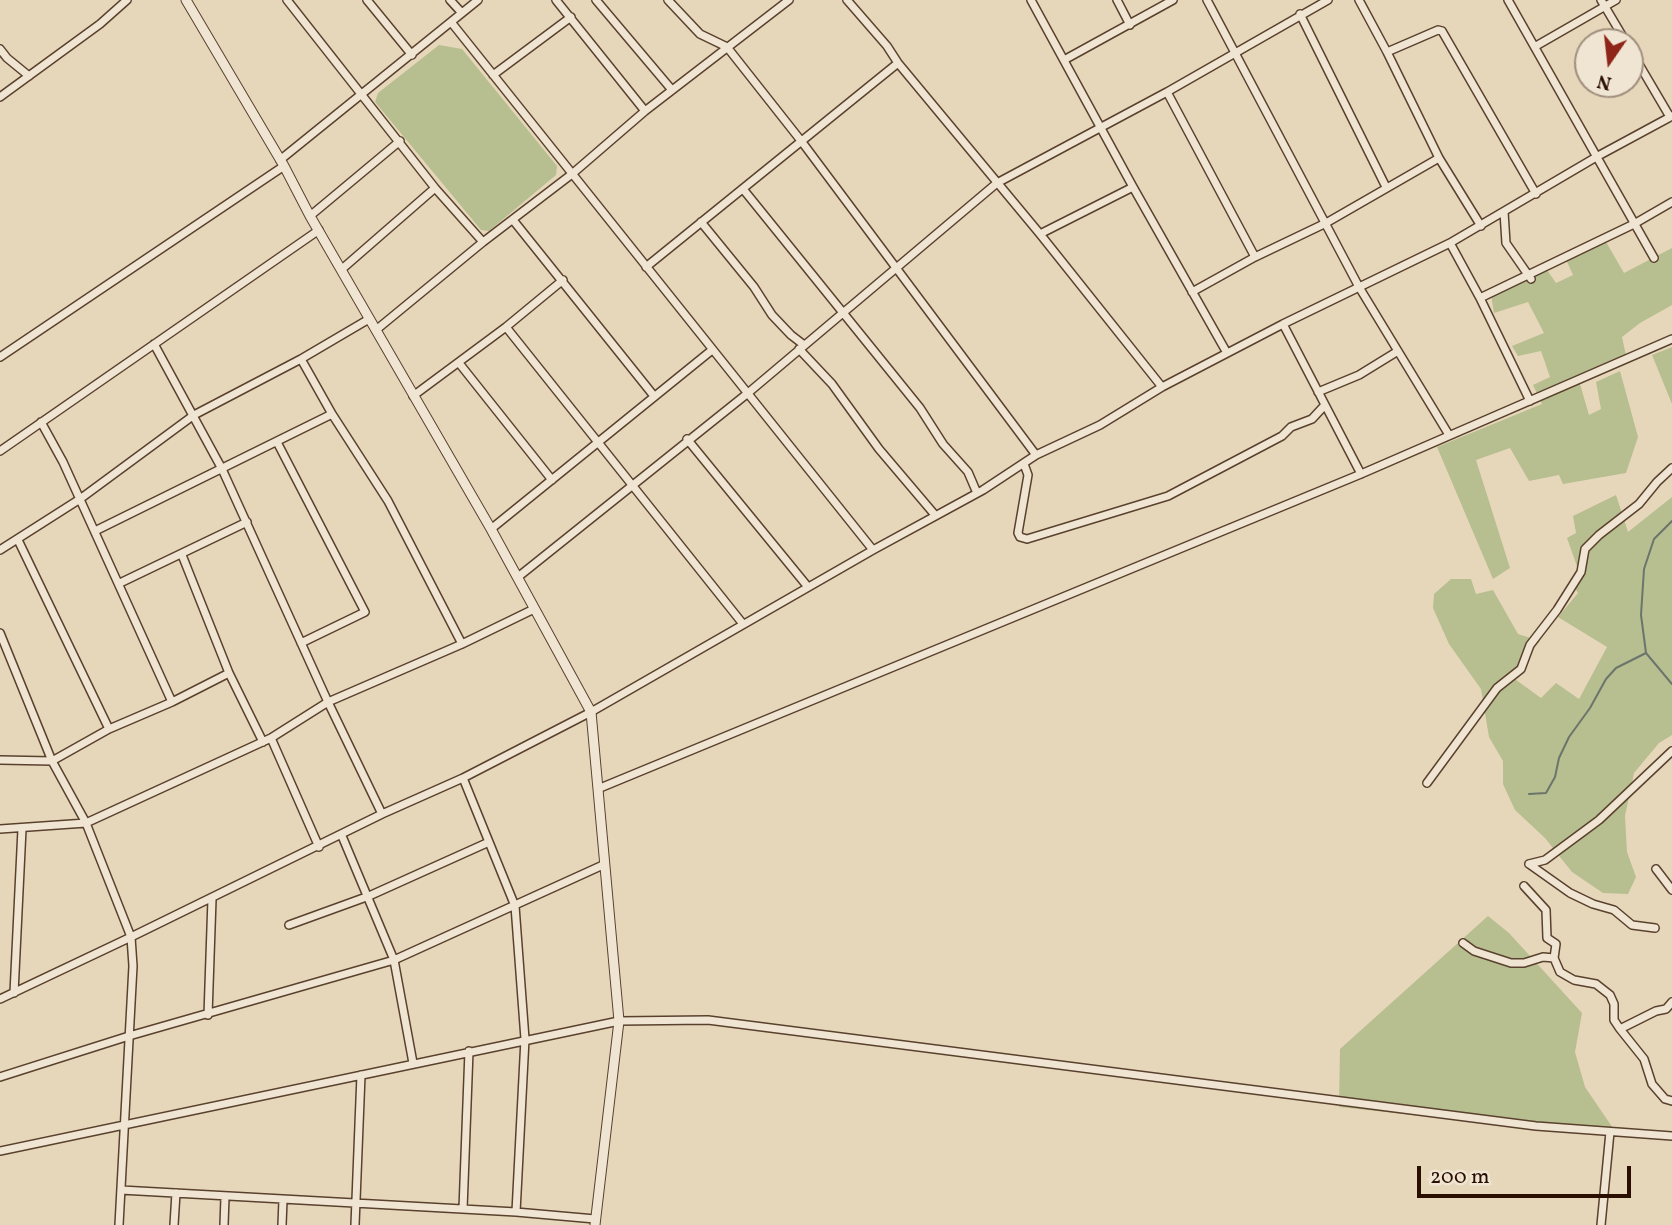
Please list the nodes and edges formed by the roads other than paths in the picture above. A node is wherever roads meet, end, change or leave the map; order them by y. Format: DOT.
graph roads {
  1 [pos="127,0"];
  2 [pos="186,0"];
  3 [pos="287,0"];
  4 [pos="368,0"];
  5 [pos="450,0"];
  6 [pos="478,0"];
  7 [pos="556,0"];
  8 [pos="596,0"];
  9 [pos="668,0"];
  10 [pos="789,0"];
  11 [pos="847,0"];
  12 [pos="1031,0"];
  13 [pos="1117,0"];
  14 [pos="1173,0"];
  15 [pos="1207,0"];
  16 [pos="1328,0"];
  17 [pos="1359,0"];
  18 [pos="1508,0"];
  19 [pos="1616,0"];
  20 [pos="1603,4"];
  21 [pos="461,12"];
  22 [pos="1300,14"];
  23 [pos="570,18"];
  24 [pos="451,22"];
  25 [pos="1130,25"];
  26 [pos="1618,28"];
  27 [pos="1536,46"];
  28 [pos="727,47"];
  29 [pos="0,49"];
  30 [pos="1387,52"];
  31 [pos="1235,53"];
  32 [pos="412,55"];
  33 [pos="1065,60"];
  34 [pos="898,63"];
  35 [pos="1644,72"];
  36 [pos="493,75"];
  37 [pos="29,76"];
  38 [pos="672,90"];
  39 [pos="1167,92"];
  40 [pos="362,93"];
  41 [pos="0,97"];
  42 [pos="645,111"];
  43 [pos="1671,116"];
  44 [pos="1102,128"];
  45 [pos="400,141"];
  46 [pos="802,142"];
  47 [pos="1598,156"];
  48 [pos="1439,159"];
  49 [pos="282,163"];
  50 [pos="572,174"];
  51 [pos="997,183"];
  52 [pos="1133,187"];
  53 [pos="1386,187"];
  54 [pos="435,188"];
  55 [pos="743,189"];
  56 [pos="1536,194"];
  57 [pos="1672,202"];
  58 [pos="1504,212"];
  59 [pos="310,216"];
  60 [pos="513,220"];
  61 [pos="701,222"];
  62 [pos="1326,223"];
  63 [pos="1634,224"];
  64 [pos="1481,226"];
  65 [pos="319,230"];
  66 [pos="1040,233"];
  67 [pos="483,243"];
  68 [pos="1450,243"];
  69 [pos="1255,257"];
  70 [pos="1654,258"];
  71 [pos="646,267"];
  72 [pos="895,267"];
  73 [pos="342,270"];
  74 [pos="1530,276"];
  75 [pos="563,280"];
  76 [pos="1359,287"];
  77 [pos="1192,292"];
  78 [pos="1480,298"];
  79 [pos="843,311"];
  80 [pos="369,319"];
  81 [pos="1283,324"];
  82 [pos="506,327"];
  83 [pos="376,330"];
  84 [pos="1672,340"];
  85 [pos="154,344"];
  86 [pos="801,347"];
  87 [pos="712,350"];
  88 [pos="1398,351"];
  89 [pos="1227,353"];
  90 [pos="0,357"];
  91 [pos="301,359"];
  92 [pos="459,363"];
  93 [pos="1162,387"];
  94 [pos="1318,392"];
  95 [pos="748,393"];
  96 [pos="413,396"];
  97 [pos="654,396"];
  98 [pos="1530,401"];
  99 [pos="1325,405"];
  100 [pos="332,414"];
  101 [pos="194,415"];
  102 [pos="41,422"];
  103 [pos="1449,435"];
  104 [pos="687,439"];
  105 [pos="277,442"];
  106 [pos="597,444"];
  107 [pos="0,451"];
  108 [pos="1036,455"];
  109 [pos="1024,464"];
  110 [pos="1672,468"];
  111 [pos="222,469"];
  112 [pos="1362,474"];
  113 [pos="552,480"];
  114 [pos="631,484"];
  115 [pos="977,493"];
  116 [pos="79,499"];
  117 [pos="935,515"];
  118 [pos="247,522"];
  119 [pos="491,529"];
  120 [pos="95,531"];
  121 [pos="18,540"];
  122 [pos="873,550"];
  123 [pos="0,551"];
  124 [pos="182,555"];
  125 [pos="518,577"];
  126 [pos="120,583"];
  127 [pos="808,587"];
  128 [pos="534,609"];
  129 [pos="743,624"];
  130 [pos="0,633"];
  131 [pos="302,643"];
  132 [pos="462,644"];
  133 [pos="229,673"];
  134 [pos="172,702"];
  135 [pos="328,702"];
  136 [pos="592,712"];
  137 [pos="109,729"];
  138 [pos="267,740"];
  139 [pos="1672,751"];
  140 [pos="0,760"];
  141 [pos="52,761"];
  142 [pos="463,778"];
  143 [pos="1427,783"];
  144 [pos="600,789"];
  145 [pos="382,814"];
  146 [pos="86,823"];
  147 [pos="0,829"];
  148 [pos="22,829"];
  149 [pos="342,836"];
  150 [pos="489,842"];
  151 [pos="319,847"];
  152 [pos="603,865"];
  153 [pos="1656,869"];
  154 [pos="1524,886"];
  155 [pos="1672,890"];
  156 [pos="369,896"];
  157 [pos="212,899"];
  158 [pos="515,906"];
  159 [pos="289,925"];
  160 [pos="1655,928"];
  161 [pos="131,937"];
  162 [pos="1463,943"];
  163 [pos="1554,958"];
  164 [pos="394,960"];
  165 [pos="14,993"];
  166 [pos="0,999"];
  167 [pos="1672,1002"];
  168 [pos="208,1014"];
  169 [pos="619,1021"];
  170 [pos="1620,1029"];
  171 [pos="129,1036"];
  172 [pos="525,1040"];
  173 [pos="470,1051"];
  174 [pos="413,1063"];
  175 [pos="361,1075"];
  176 [pos="0,1077"];
  177 [pos="1672,1101"];
  178 [pos="123,1124"];
  179 [pos="1610,1132"];
  180 [pos="1672,1136"];
  181 [pos="0,1151"];
  182 [pos="121,1189"];
  183 [pos="176,1193"];
  184 [pos="225,1196"];
  185 [pos="283,1200"];
  186 [pos="356,1204"];
  187 [pos="463,1209"];
  188 [pos="516,1212"];
  189 [pos="595,1222"];
  190 [pos="119,1225"];
  191 [pos="174,1225"];
  192 [pos="223,1225"];
  193 [pos="282,1225"];
  194 [pos="355,1225"];
  195 [pos="1601,1225"];
  1 -- 37 [label="street"];
  2 -- 49 [label="street"];
  3 -- 40 [label="street"];
  4 -- 32 [label="street"];
  5 -- 21 [label="street"];
  6 -- 21 [label="street"];
  7 -- 23 [label="street"];
  8 -- 38 [label="street"];
  9 -- 28 [label="street"];
  10 -- 28 [label="street"];
  11 -- 34 [label="street"];
  12 -- 33 [label="street"];
  13 -- 25 [label="street"];
  14 -- 25 [label="street"];
  15 -- 31 [label="street"];
  16 -- 22 [label="street"];
  17 -- 30 [label="street"];
  18 -- 27 [label="street"];
  19 -- 20 [label="street"];
  20 -- 26 [label="street"];
  20 -- 27 [label="street"];
  21 -- 24 [label="street"];
  22 -- 31 [label="street"];
  22 -- 53 [label="street"];
  23 -- 36 [label="street"];
  23 -- 42 [label="street"];
  24 -- 32 [label="street"];
  24 -- 36 [label="street"];
  25 -- 33 [label="street"];
  27 -- 47 [label="street"];
  28 -- 38 [label="street"];
  28 -- 46 [label="street"];
  29 -- 37 [label="street"];
  30 -- 48 [label="street"];
  30 -- 56 [label="street"];
  31 -- 39 [label="street"];
  31 -- 62 [label="street"];
  32 -- 40 [label="street"];
  33 -- 44 [label="street"];
  34 -- 46 [label="street"];
  34 -- 51 [label="street"];
  35 -- 43 [label="street"];
  36 -- 50 [label="street"];
  37 -- 41 [label="street"];
  38 -- 42 [label="street"];
  39 -- 44 [label="street"];
  39 -- 69 [label="street"];
  40 -- 45 [label="street"];
  40 -- 49 [label="street"];
  42 -- 50 [label="street"];
  43 -- 47 [label="street"];
  44 -- 51 [label="street"];
  44 -- 52 [label="street"];
  45 -- 54 [label="street"];
  45 -- 59 [label="street"];
  46 -- 55 [label="street"];
  46 -- 72 [label="street"];
  47 -- 56 [label="street"];
  47 -- 63 [label="street"];
  48 -- 53 [label="street"];
  48 -- 64 [label="street"];
  49 -- 59 [label="street"];
  49 -- 90 [label="street"];
  50 -- 60 [label="street"];
  50 -- 71 [label="street"];
  51 -- 66 [label="street"];
  51 -- 72 [label="street"];
  52 -- 66 [label="street"];
  52 -- 77 [label="street"];
  53 -- 62 [label="street"];
  54 -- 67 [label="street"];
  54 -- 73 [label="street"];
  55 -- 61 [label="street"];
  55 -- 79 [label="street"];
  56 -- 58 [label="street"];
  57 -- 63 [label="street"];
  58 -- 64 [label="street"];
  58 -- 74 [label="street"];
  59 -- 65 [label="street"];
  60 -- 67 [label="street"];
  60 -- 75 [label="street"];
  61 -- 71 [label="street"];
  61 -- 86 [label="street"];
  62 -- 69 [label="street"];
  62 -- 76 [label="street"];
  63 -- 70 [label="street"];
  63 -- 74 [label="street"];
  64 -- 68 [label="street"];
  65 -- 73 [label="street"];
  65 -- 85 [label="street"];
  66 -- 93 [label="street"];
  67 -- 83 [label="street"];
  68 -- 76 [label="street"];
  68 -- 78 [label="street"];
  69 -- 77 [label="street"];
  71 -- 87 [label="street"];
  72 -- 79 [label="street"];
  72 -- 108 [label="street"];
  73 -- 80 [label="street"];
  74 -- 78 [label="street"];
  75 -- 82 [label="street"];
  75 -- 97 [label="street"];
  76 -- 81 [label="street"];
  76 -- 88 [label="street"];
  77 -- 89 [label="street"];
  78 -- 98 [label="street"];
  79 -- 86 [label="street"];
  79 -- 115 [label="street"];
  80 -- 83 [label="street"];
  80 -- 91 [label="street"];
  81 -- 89 [label="street"];
  81 -- 94 [label="street"];
  82 -- 92 [label="street"];
  82 -- 106 [label="street"];
  83 -- 96 [label="street"];
  84 -- 98 [label="street"];
  85 -- 101 [label="street"];
  85 -- 102 [label="street"];
  86 -- 95 [label="street"];
  86 -- 117 [label="street"];
  87 -- 95 [label="street"];
  87 -- 97 [label="street"];
  88 -- 94 [label="street"];
  88 -- 103 [label="street"];
  89 -- 93 [label="street"];
  91 -- 100 [label="street"];
  91 -- 101 [label="street"];
  92 -- 96 [label="street"];
  92 -- 113 [label="street"];
  93 -- 108 [label="street"];
  94 -- 99 [label="street"];
  95 -- 104 [label="street"];
  95 -- 122 [label="street"];
  96 -- 119 [label="street"];
  97 -- 106 [label="street"];
  98 -- 103 [label="street"];
  99 -- 109 [label="street"];
  99 -- 112 [label="street"];
  100 -- 105 [label="street"];
  100 -- 132 [label="street"];
  101 -- 111 [label="street"];
  101 -- 116 [label="street"];
  102 -- 107 [label="street"];
  102 -- 116 [label="street"];
  103 -- 112 [label="street"];
  104 -- 114 [label="street"];
  104 -- 127 [label="street"];
  105 -- 111 [label="street"];
  105 -- 131 [label="street"];
  106 -- 113 [label="street"];
  106 -- 114 [label="street"];
  108 -- 109 [label="street"];
  109 -- 115 [label="street"];
  110 -- 143 [label="street"];
  111 -- 118 [label="street"];
  111 -- 120 [label="street"];
  112 -- 144 [label="street"];
  113 -- 119 [label="street"];
  114 -- 125 [label="street"];
  114 -- 129 [label="street"];
  115 -- 117 [label="street"];
  116 -- 120 [label="street"];
  116 -- 121 [label="street"];
  117 -- 122 [label="street"];
  118 -- 124 [label="street"];
  118 -- 131 [label="street"];
  119 -- 125 [label="street"];
  120 -- 126 [label="street"];
  121 -- 123 [label="street"];
  121 -- 137 [label="street"];
  122 -- 127 [label="street"];
  124 -- 126 [label="street"];
  124 -- 133 [label="street"];
  125 -- 128 [label="street"];
  126 -- 134 [label="street"];
  127 -- 129 [label="street"];
  128 -- 132 [label="street"];
  128 -- 136 [label="street"];
  129 -- 136 [label="street"];
  130 -- 141 [label="street"];
  131 -- 135 [label="street"];
  132 -- 135 [label="street"];
  133 -- 134 [label="street"];
  133 -- 138 [label="street"];
  134 -- 137 [label="street"];
  135 -- 138 [label="street"];
  135 -- 145 [label="street"];
  136 -- 142 [label="street"];
  136 -- 144 [label="street"];
  137 -- 141 [label="street"];
  138 -- 146 [label="street"];
  138 -- 151 [label="street"];
  139 -- 160 [label="street"];
  140 -- 141 [label="street"];
  141 -- 146 [label="street"];
  142 -- 145 [label="street"];
  142 -- 150 [label="street"];
  144 -- 152 [label="street"];
  145 -- 149 [label="street"];
  146 -- 148 [label="street"];
  146 -- 161 [label="street"];
  147 -- 148 [label="street"];
  148 -- 165 [label="street"];
  149 -- 151 [label="street"];
  149 -- 156 [label="street"];
  150 -- 156 [label="street"];
  150 -- 158 [label="street"];
  151 -- 157 [label="street"];
  152 -- 158 [label="street"];
  152 -- 169 [label="street"];
  153 -- 155 [label="street"];
  154 -- 163 [label="street"];
  156 -- 159 [label="street"];
  156 -- 164 [label="street"];
  157 -- 161 [label="street"];
  157 -- 168 [label="street"];
  158 -- 164 [label="street"];
  158 -- 172 [label="street"];
  161 -- 165 [label="street"];
  161 -- 171 [label="street"];
  162 -- 163 [label="street"];
  163 -- 170 [label="street"];
  164 -- 168 [label="street"];
  164 -- 174 [label="street"];
  165 -- 166 [label="street"];
  167 -- 170 [label="street"];
  168 -- 171 [label="street"];
  169 -- 172 [label="street"];
  169 -- 179 [label="street"];
  169 -- 189 [label="street"];
  170 -- 177 [label="street"];
  171 -- 176 [label="street"];
  171 -- 178 [label="street"];
  172 -- 173 [label="street"];
  172 -- 188 [label="street"];
  173 -- 174 [label="street"];
  173 -- 187 [label="street"];
  174 -- 175 [label="street"];
  175 -- 178 [label="street"];
  175 -- 186 [label="street"];
  178 -- 181 [label="street"];
  178 -- 182 [label="street"];
  179 -- 180 [label="street"];
  179 -- 195 [label="street"];
  182 -- 183 [label="street"];
  182 -- 190 [label="street"];
  183 -- 184 [label="street"];
  183 -- 191 [label="street"];
  184 -- 185 [label="street"];
  184 -- 192 [label="street"];
  185 -- 186 [label="street"];
  185 -- 193 [label="street"];
  186 -- 187 [label="street"];
  186 -- 194 [label="street"];
  187 -- 188 [label="street"];
  188 -- 189 [label="street"];
}
